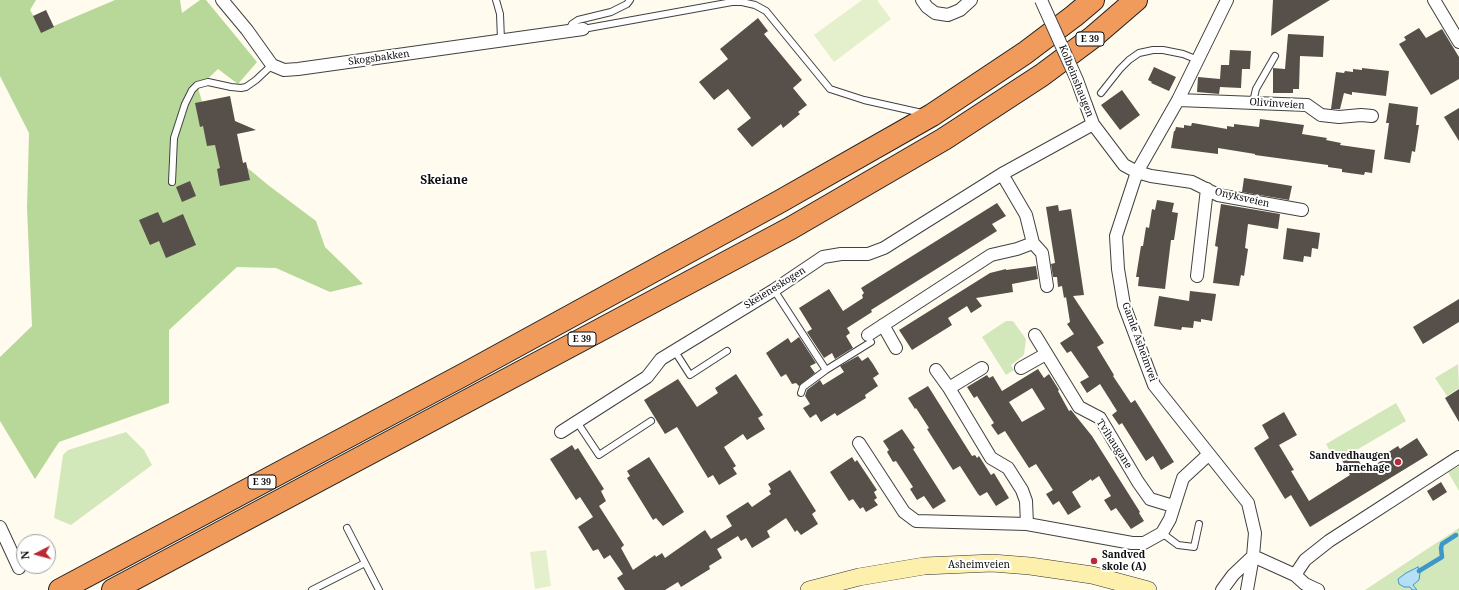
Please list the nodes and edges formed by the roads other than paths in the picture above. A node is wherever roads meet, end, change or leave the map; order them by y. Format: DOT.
graph roads {
  1 [pos="222,0"];
  2 [pos="496,0"];
  3 [pos="630,0"];
  4 [pos="922,0"];
  5 [pos="971,0"];
  6 [pos="1040,0"];
  7 [pos="1093,0"];
  8 [pos="1136,0"];
  9 [pos="1227,0"];
  10 [pos="1434,0"];
  11 [pos="583,29"];
  12 [pos="1456,29"];
  13 [pos="569,31"];
  14 [pos="502,40"];
  15 [pos="1459,42"];
  16 [pos="1275,56"];
  17 [pos="1198,60"];
  18 [pos="272,65"];
  19 [pos="1101,93"];
  20 [pos="1178,100"];
  21 [pos="1253,102"];
  22 [pos="932,115"];
  23 [pos="1372,116"];
  24 [pos="1092,124"];
  25 [pos="1137,172"];
  26 [pos="1002,174"];
  27 [pos="172,182"];
  28 [pos="1207,189"];
  29 [pos="1302,210"];
  30 [pos="1033,243"];
  31 [pos="1197,276"];
  32 [pos="1047,286"];
  33 [pos="774,290"];
  34 [pos="883,325"];
  35 [pos="1035,335"];
  36 [pos="870,339"];
  37 [pos="896,348"];
  38 [pos="674,350"];
  39 [pos="727,351"];
  40 [pos="1046,354"];
  41 [pos="982,368"];
  42 [pos="1021,368"];
  43 [pos="826,370"];
  44 [pos="936,370"];
  45 [pos="949,388"];
  46 [pos="801,393"];
  47 [pos="651,421"];
  48 [pos="578,422"];
  49 [pos="561,432"];
  50 [pos="859,443"];
  51 [pos="1208,455"];
  52 [pos="1459,457"];
  53 [pos="1173,506"];
  54 [pos="1027,524"];
  55 [pos="1199,524"];
  56 [pos="0,527"];
  57 [pos="347,528"];
  58 [pos="1162,533"];
  59 [pos="1253,556"];
  60 [pos="16,562"];
  61 [pos="365,563"];
  62 [pos="1295,575"];
  63 [pos="60,590"];
  64 [pos="113,590"];
  65 [pos="312,590"];
  66 [pos="379,590"];
  67 [pos="809,590"];
  68 [pos="1148,590"];
  69 [pos="1222,590"];
  70 [pos="1247,590"];
  71 [pos="1318,590"];
  1 -- 18 [label="street"];
  2 -- 14 [label="lane"];
  3 -- 13 [label="lane"];
  4 -- 5 [label="street"];
  6 -- 24 [label="street, Kolbeinshaugen, bridge"];
  7 -- 22 [label="highway, E 39"];
  8 -- 64 [label="highway, E 39"];
  9 -- 17 [label="street, Gamle Asheimvei"];
  10 -- 12 [label="street"];
  11 -- 13 [label="street, Skogsbakken"];
  11 -- 22 [label="lane"];
  12 -- 15 [label="street"];
  13 -- 14 [label="street, Skogsbakken"];
  14 -- 18 [label="street, Skogsbakken"];
  16 -- 21 [label="lane"];
  17 -- 19 [label="lane"];
  17 -- 20 [label="street, Gamle Asheimvei"];
  18 -- 27 [label="lane"];
  20 -- 21 [label="street, Olivinveien"];
  20 -- 25 [label="street, Gamle Asheimvei"];
  21 -- 23 [label="street, Olivinveien"];
  22 -- 63 [label="highway, E 39"];
  24 -- 25 [label="street, Kolbeinshaugen"];
  24 -- 26 [label="street, Skeieneskogen"];
  25 -- 28 [label="street, Onyksveien"];
  25 -- 51 [label="street, Gamle Asheimvei"];
  26 -- 30 [label="street"];
  26 -- 33 [label="street, Skeieneskogen"];
  28 -- 29 [label="street, Onyksveien"];
  28 -- 31 [label="street"];
  30 -- 32 [label="street"];
  30 -- 34 [label="street"];
  33 -- 38 [label="street, Skeieneskogen"];
  33 -- 43 [label="lane"];
  34 -- 36 [label="street"];
  34 -- 37 [label="street"];
  35 -- 40 [label="street, Tvihaugane"];
  36 -- 43 [label="lane"];
  38 -- 39 [label="lane"];
  38 -- 48 [label="street, Skeieneskogen"];
  40 -- 42 [label="street"];
  40 -- 53 [label="street, Tvihaugane"];
  41 -- 45 [label="street"];
  43 -- 46 [label="lane"];
  44 -- 45 [label="street"];
  45 -- 54 [label="street"];
  47 -- 48 [label="lane"];
  48 -- 49 [label="street, Skeieneskogen"];
  50 -- 54 [label="street"];
  51 -- 53 [label="street"];
  51 -- 59 [label="street, Gamle Asheimvei"];
  52 -- 62 [label="street"];
  53 -- 58 [label="street"];
  54 -- 58 [label="street"];
  55 -- 58 [label="lane"];
  56 -- 60 [label="street"];
  57 -- 61 [label="lane"];
  59 -- 62 [label="street"];
  59 -- 69 [label="street"];
  59 -- 70 [label="street, Gamle Asheimvei"];
  61 -- 65 [label="lane"];
  61 -- 66 [label="lane"];
  62 -- 71 [label="street"];
  67 -- 68 [label="main road, Asheimveien"];
}
